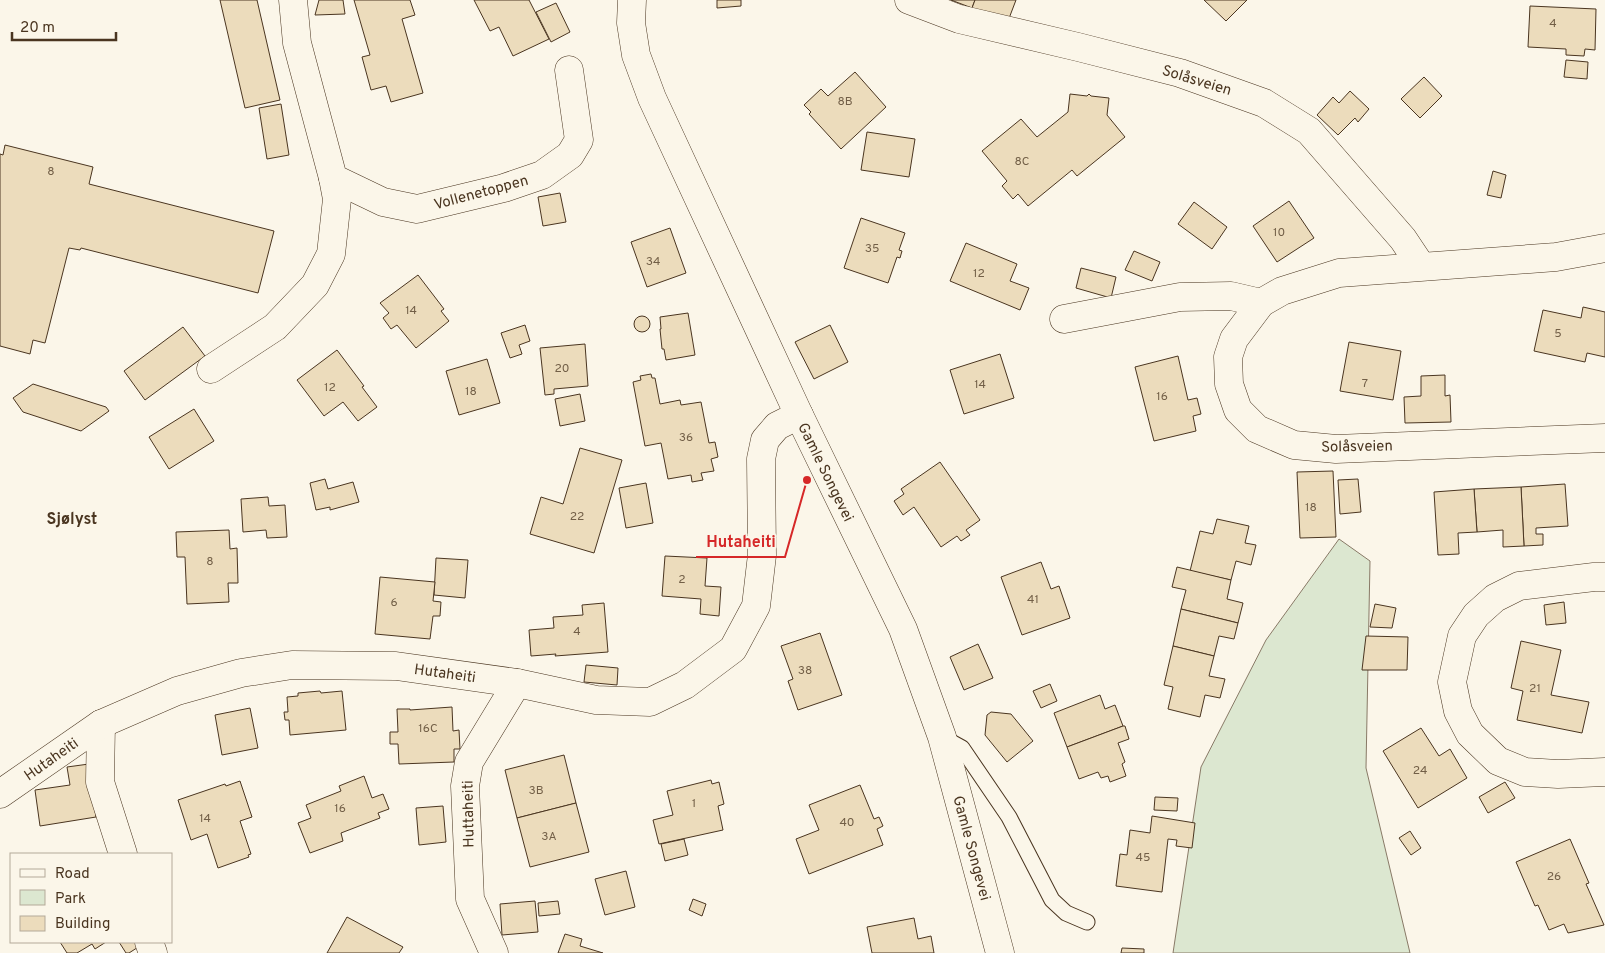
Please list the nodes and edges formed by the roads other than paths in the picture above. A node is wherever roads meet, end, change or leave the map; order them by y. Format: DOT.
graph roads {
  1 [pos="293,0"];
  2 [pos="632,0"];
  3 [pos="909,0"];
  4 [pos="569,70"];
  5 [pos="333,178"];
  6 [pos="1605,248"];
  7 [pos="1421,266"];
  8 [pos="1261,303"];
  9 [pos="1064,319"];
  10 [pos="210,369"];
  11 [pos="799,416"];
  12 [pos="1605,438"];
  13 [pos="1605,577"];
  14 [pos="518,683"];
  15 [pos="101,724"];
  16 [pos="942,737"];
  17 [pos="1605,772"];
  18 [pos="0,794"];
  19 [pos="122,853"];
  20 [pos="1087,922"];
  21 [pos="494,953"];
  22 [pos="1000,953"];
  1 -- 5 [label="street"];
  2 -- 11 [label="street, Gamle Songevei"];
  3 -- 7 [label="street, Solåsveien"];
  4 -- 5 [label="street, Vollenetoppen"];
  5 -- 10 [label="street"];
  6 -- 7 [label="street, Solåsveien"];
  7 -- 8 [label="street, Solåsveien"];
  8 -- 9 [label="street"];
  8 -- 12 [label="street, Solåsveien"];
  11 -- 14 [label="street, Hutaheiti"];
  11 -- 16 [label="street, Gamle Songevei"];
  13 -- 17 [label="street"];
  14 -- 15 [label="street, Hutaheiti"];
  14 -- 21 [label="street, Huttaheiti"];
  15 -- 18 [label="street, Hutaheiti"];
  15 -- 19 [label="street, Hutaheiti"];
  16 -- 20 [label="lane"];
  16 -- 22 [label="street, Gamle Songevei"];
}
